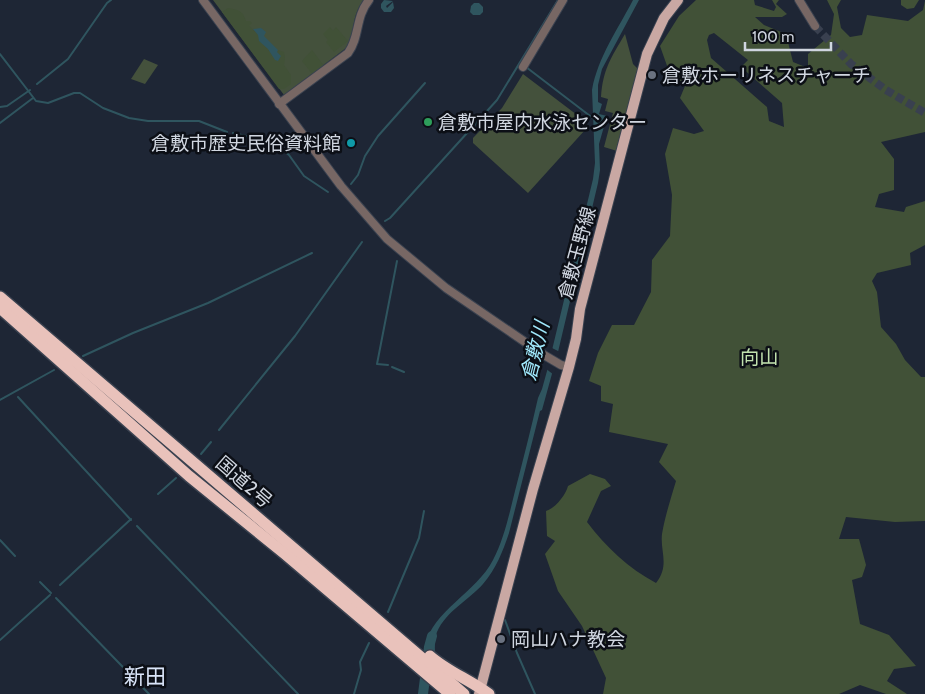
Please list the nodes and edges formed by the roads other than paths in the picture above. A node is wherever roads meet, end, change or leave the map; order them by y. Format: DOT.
graph roads {
  1 [pos="202,0"];
  2 [pos="369,0"];
  3 [pos="563,0"];
  4 [pos="678,0"];
  5 [pos="798,0"];
  6 [pos="815,26"];
  7 [pos="524,65"];
  8 [pos="279,104"];
  9 [pos="0,297"];
  10 [pos="0,308"];
  11 [pos="0,315"];
  12 [pos="40,344"];
  13 [pos="565,366"];
  14 [pos="286,548"];
  15 [pos="420,662"];
  16 [pos="434,678"];
  17 [pos="483,692"];
  18 [pos="450,694"];
  19 [pos="464,694"];
  1 -- 8 [label="street"];
  2 -- 8 [label="street"];
  3 -- 7 [label="street"];
  4 -- 13 [label="main road, 倉敷玉野線"];
  5 -- 6 [label="street"];
  8 -- 13 [label="street"];
  9 -- 14 [label="highway, 国道2号"];
  10 -- 12 [label="highway, 国道2号"];
  11 -- 12 [label="highway"];
  12 -- 14 [label="highway, 国道2号"];
  13 -- 17 [label="main road, 倉敷玉野線"];
  14 -- 15 [label="highway"];
  14 -- 15 [label="highway"];
  15 -- 16 [label="highway"];
  15 -- 16 [label="highway"];
  16 -- 17 [label="highway"];
  16 -- 18 [label="highway"];
  16 -- 19 [label="highway"];
}
